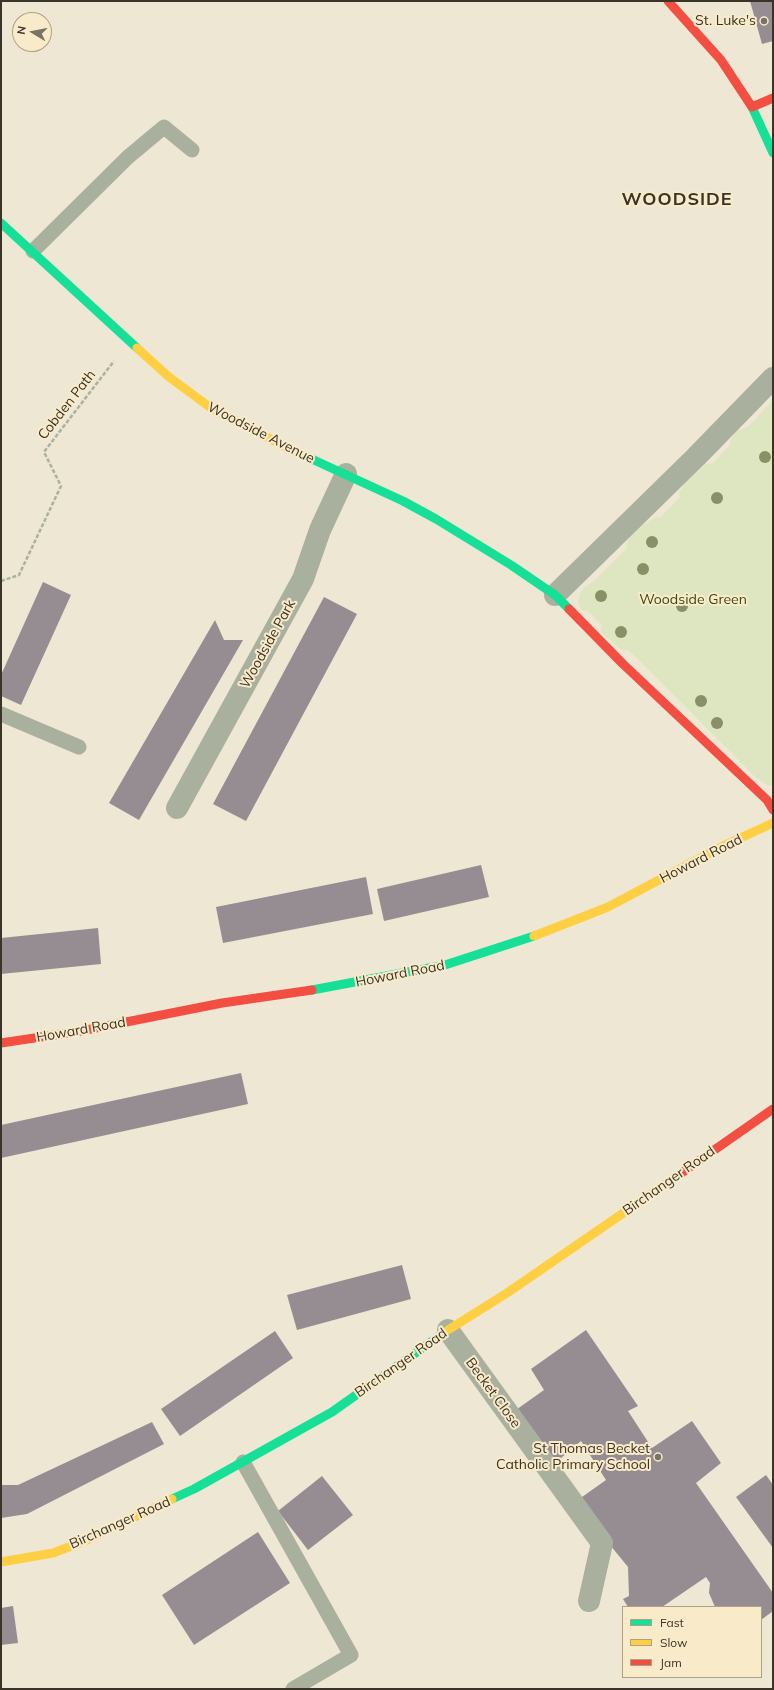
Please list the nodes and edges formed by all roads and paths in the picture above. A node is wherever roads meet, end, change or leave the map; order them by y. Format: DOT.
graph roads {
  1 [pos="668,1"];
  2 [pos="773,98"];
  3 [pos="752,107"];
  4 [pos="192,150"];
  5 [pos="773,153"];
  6 [pos="1,223"];
  7 [pos="32,251"];
  8 [pos="129,342"];
  9 [pos="773,378"];
  10 [pos="346,474"];
  11 [pos="1,581"];
  12 [pos="555,595"];
  13 [pos="1,714"];
  14 [pos="79,747"];
  15 [pos="177,808"];
  16 [pos="773,810"];
  17 [pos="773,823"];
  18 [pos="1,1043"];
  19 [pos="773,1109"];
  20 [pos="448,1330"];
  21 [pos="243,1462"];
  22 [pos="1,1562"];
  23 [pos="589,1601"];
  24 [pos="293,1689"];
  1 -- 3 [label="street"];
  2 -- 3 [label="street"];
  3 -- 5 [label="street"];
  4 -- 7 [label="lane"];
  6 -- 7 [label="street, Woodside Avenue"];
  7 -- 8 [label="street, Woodside Avenue"];
  8 -- 10 [label="street, Woodside Avenue"];
  8 -- 11 [label="path, Cobden Path"];
  9 -- 12 [label="street"];
  10 -- 12 [label="street, Woodside Avenue"];
  10 -- 15 [label="street, Woodside Park"];
  12 -- 16 [label="street"];
  13 -- 14 [label="lane"];
  17 -- 18 [label="street, Howard Road"];
  19 -- 20 [label="street, Birchanger Road"];
  20 -- 21 [label="street, Birchanger Road"];
  20 -- 23 [label="street, Becket Close"];
  21 -- 22 [label="street, Birchanger Road"];
  21 -- 24 [label="lane"];
}
